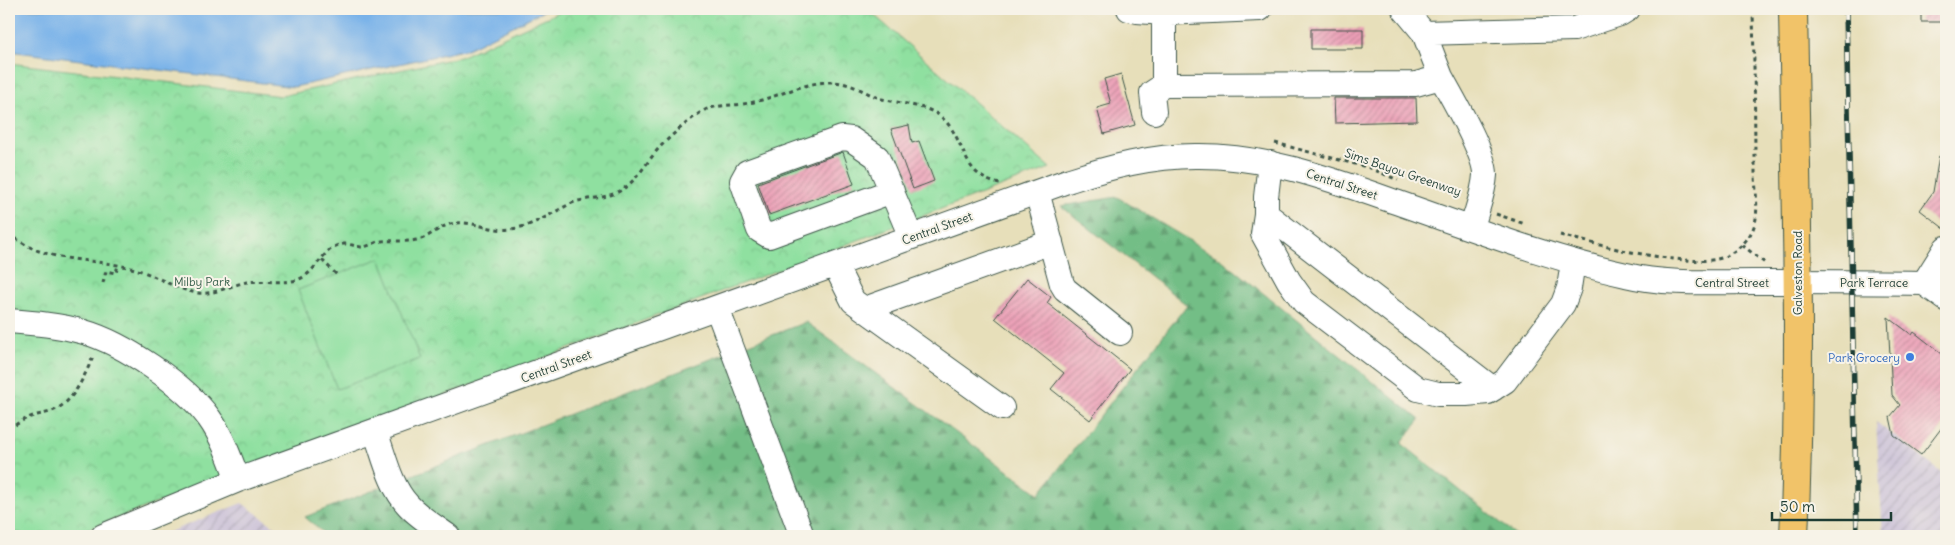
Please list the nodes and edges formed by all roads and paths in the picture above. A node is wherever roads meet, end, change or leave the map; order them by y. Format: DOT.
graph roads {
  1 [pos="1129,9"];
  2 [pos="1260,9"];
  3 [pos="1404,9"];
  4 [pos="1628,9"];
  5 [pos="1753,9"];
  6 [pos="1793,9"];
  7 [pos="1164,13"];
  8 [pos="1595,15"];
  9 [pos="1424,33"];
  10 [pos="1441,77"];
  11 [pos="1164,85"];
  12 [pos="1154,112"];
  13 [pos="1272,153"];
  14 [pos="1400,181"];
  15 [pos="1005,185"];
  16 [pos="892,191"];
  17 [pos="1037,192"];
  18 [pos="1266,214"];
  19 [pos="1474,217"];
  20 [pos="1528,226"];
  21 [pos="9,234"];
  22 [pos="1553,234"];
  23 [pos="911,237"];
  24 [pos="1051,242"];
  25 [pos="1946,248"];
  26 [pos="322,260"];
  27 [pos="1573,262"];
  28 [pos="118,264"];
  29 [pos="835,265"];
  30 [pos="337,275"];
  31 [pos="1797,282"];
  32 [pos="103,283"];
  33 [pos="1924,283"];
  34 [pos="1946,299"];
  35 [pos="718,308"];
  36 [pos="865,310"];
  37 [pos="9,321"];
  38 [pos="1120,333"];
  39 [pos="101,338"];
  40 [pos="1493,389"];
  41 [pos="1002,408"];
  42 [pos="9,430"];
  43 [pos="375,431"];
  44 [pos="238,480"];
  45 [pos="103,536"];
  46 [pos="448,536"];
  47 [pos="802,536"];
  48 [pos="1794,536"];
  1 -- 7 [label="street"];
  2 -- 7 [label="street"];
  3 -- 9 [label="street"];
  4 -- 8 [label="street"];
  5 -- 22 [label="path"];
  6 -- 31 [label="main road, Galveston Road"];
  7 -- 11 [label="street"];
  8 -- 9 [label="street"];
  9 -- 10 [label="street"];
  10 -- 11 [label="street"];
  10 -- 19 [label="street"];
  11 -- 12 [label="street"];
  13 -- 14 [label="path, Sims Bayou Greenway"];
  13 -- 17 [label="street, Central Street"];
  13 -- 18 [label="street"];
  13 -- 19 [label="street, Central Street"];
  15 -- 26 [label="path"];
  16 -- 16 [label="street"];
  16 -- 23 [label="street"];
  17 -- 23 [label="street, Central Street"];
  17 -- 24 [label="street"];
  18 -- 40 [label="street"];
  18 -- 40 [label="street"];
  19 -- 20 [label="path"];
  19 -- 27 [label="street, Central Street"];
  21 -- 28 [label="path"];
  23 -- 29 [label="street, Central Street"];
  24 -- 36 [label="street"];
  24 -- 38 [label="street"];
  25 -- 33 [label="street"];
  26 -- 28 [label="path"];
  26 -- 30 [label="path"];
  27 -- 31 [label="street, Central Street"];
  27 -- 40 [label="street"];
  28 -- 32 [label="path"];
  29 -- 35 [label="street, Central Street"];
  29 -- 36 [label="street"];
  31 -- 33 [label="street, Park Terrace"];
  31 -- 48 [label="main road, Galveston Road"];
  33 -- 34 [label="street, Park Terrace"];
  35 -- 43 [label="street, Central Street"];
  35 -- 47 [label="street"];
  36 -- 41 [label="street"];
  37 -- 39 [label="street"];
  39 -- 42 [label="path"];
  39 -- 44 [label="street"];
  43 -- 44 [label="street, Central Street"];
  43 -- 46 [label="street"];
  44 -- 45 [label="street, Central Street"];
}
